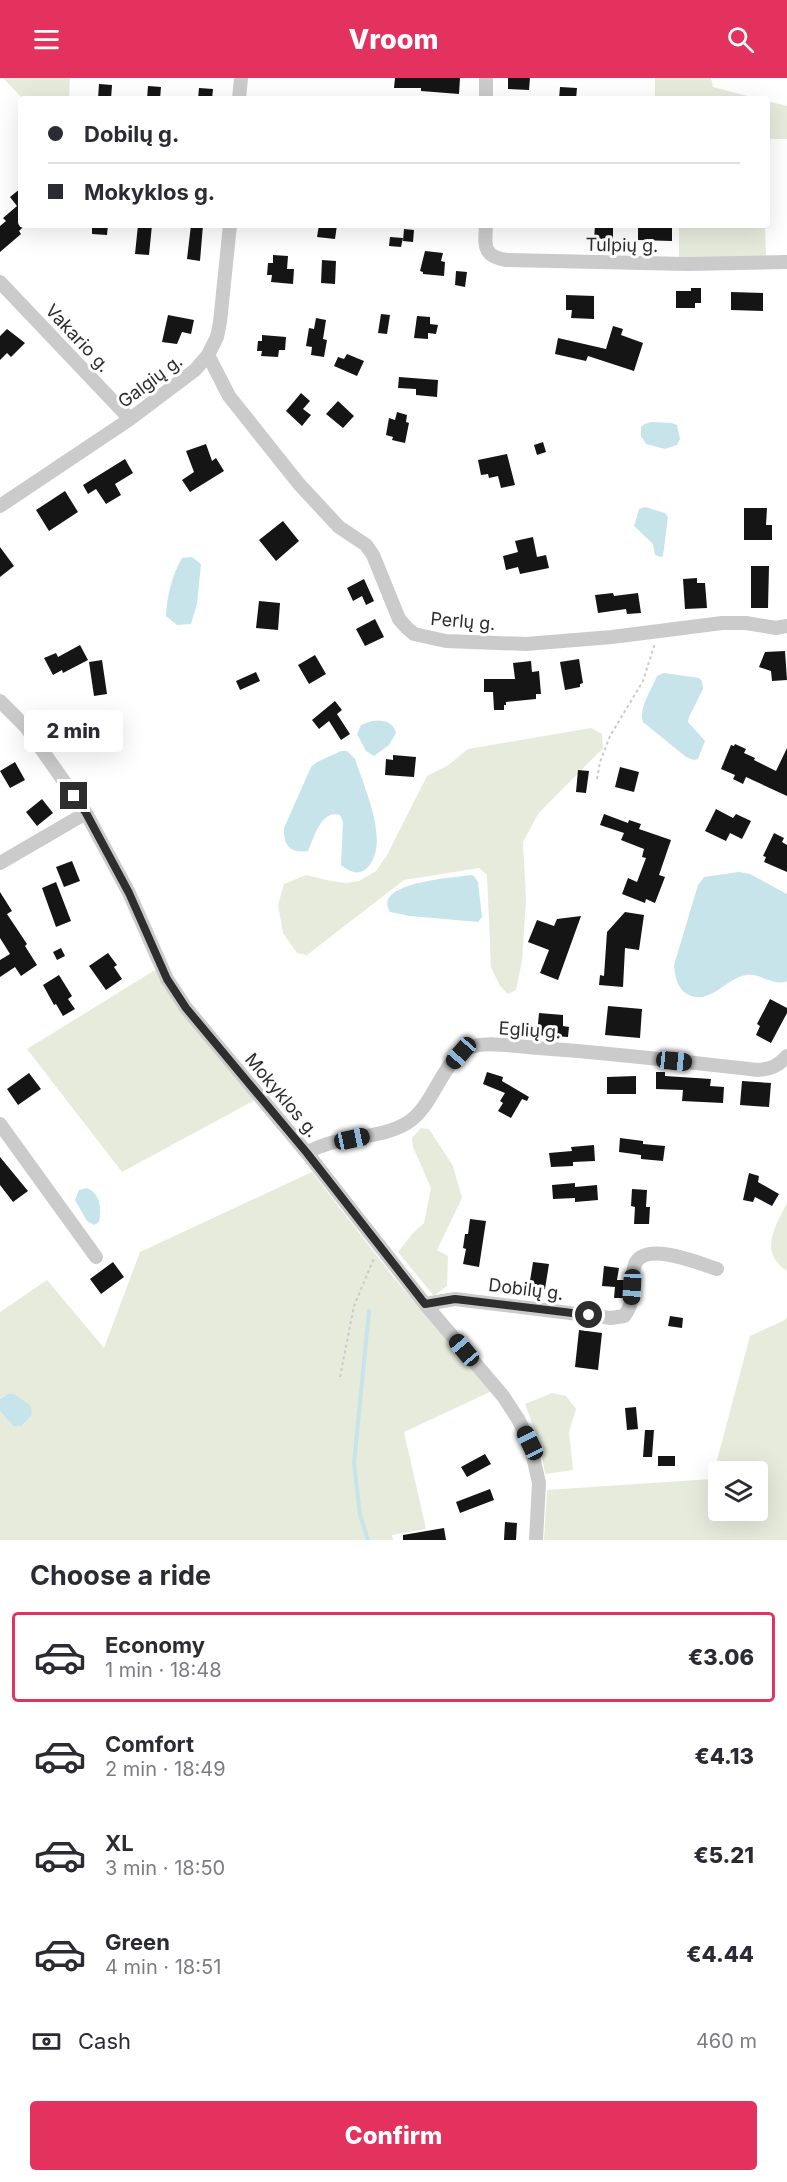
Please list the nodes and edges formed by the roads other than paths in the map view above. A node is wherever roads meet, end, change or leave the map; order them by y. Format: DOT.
graph roads {
  1 [pos="241,78"];
  2 [pos="486,78"];
  3 [pos="239,96"];
  4 [pos="486,96"];
  5 [pos="230,228"];
  6 [pos="486,228"];
  7 [pos="787,262"];
  8 [pos="0,282"];
  9 [pos="208,355"];
  10 [pos="130,419"];
  11 [pos="0,506"];
  12 [pos="787,626"];
  13 [pos="0,701"];
  14 [pos="86,813"];
  15 [pos="0,863"];
  16 [pos="787,1056"];
  17 [pos="0,1124"];
  18 [pos="307,1153"];
  19 [pos="96,1257"];
  20 [pos="717,1269"];
  21 [pos="425,1304"];
  22 [pos="536,1540"];
  1 -- 3 [label="street"];
  2 -- 4 [label="street"];
  5 -- 9 [label="street, Galgių g."];
  6 -- 7 [label="street, Tulpių g."];
  8 -- 10 [label="street, Vakario g."];
  9 -- 10 [label="street, Galgių g."];
  9 -- 12 [label="street, Perlų g."];
  10 -- 11 [label="street, Galgių g."];
  13 -- 14 [label="street, Mokyklos g."];
  14 -- 15 [label="street"];
  14 -- 18 [label="street, Mokyklos g."];
  16 -- 18 [label="street, Eglių g."];
  17 -- 19 [label="street"];
  18 -- 21 [label="street, Mokyklos g."];
  20 -- 21 [label="street, Dobilų g."];
  21 -- 22 [label="street, Mokyklos g."];
}
